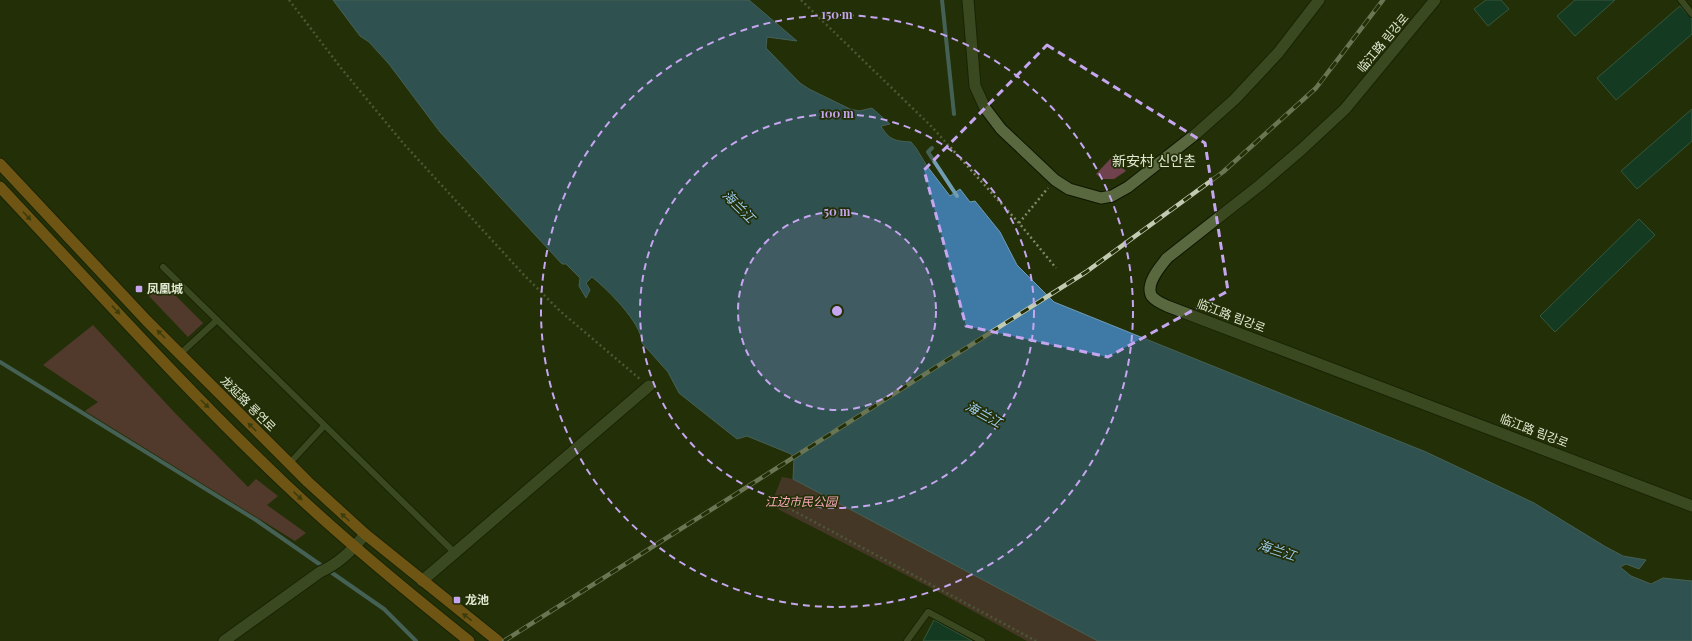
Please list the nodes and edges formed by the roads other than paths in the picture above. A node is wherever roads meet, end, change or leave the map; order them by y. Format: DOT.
graph roads {
  1 [pos="968,0"];
  2 [pos="1319,0"];
  3 [pos="1435,0"];
  4 [pos="1681,0"];
  5 [pos="1692,14"];
  6 [pos="0,164"];
  7 [pos="0,187"];
  8 [pos="164,267"];
  9 [pos="217,320"];
  10 [pos="180,354"];
  11 [pos="649,386"];
  12 [pos="324,426"];
  13 [pos="289,464"];
  14 [pos="1692,506"];
  15 [pos="365,534"];
  16 [pos="354,548"];
  17 [pos="454,553"];
  18 [pos="422,581"];
  19 [pos="224,641"];
  20 [pos="469,641"];
  21 [pos="498,641"];
  22 [pos="907,641"];
  23 [pos="982,641"];
  1 -- 2 [label="street"];
  3 -- 14 [label="street, 临江路 림강로"];
  4 -- 5 [label="lane"];
  10 -- 6 [label="highway, 龙延路 룡연로, one-way"];
  7 -- 16 [label="highway, one-way"];
  8 -- 9 [label="lane"];
  9 -- 10 [label="lane"];
  9 -- 12 [label="lane"];
  13 -- 10 [label="highway, 龙延路 룡연로, one-way"];
  11 -- 17 [label="street"];
  12 -- 13 [label="lane"];
  12 -- 17 [label="lane"];
  15 -- 13 [label="highway, 龙延路 룡연로, one-way"];
  15 -- 16 [label="street"];
  15 -- 18 [label="highway, 龙延路 룡연로"];
  16 -- 19 [label="street"];
  16 -- 20 [label="highway"];
  17 -- 18 [label="street"];
  21 -- 18 [label="highway, 龙延路 룡연로, one-way"];
  22 -- 23 [label="lane"];
}
